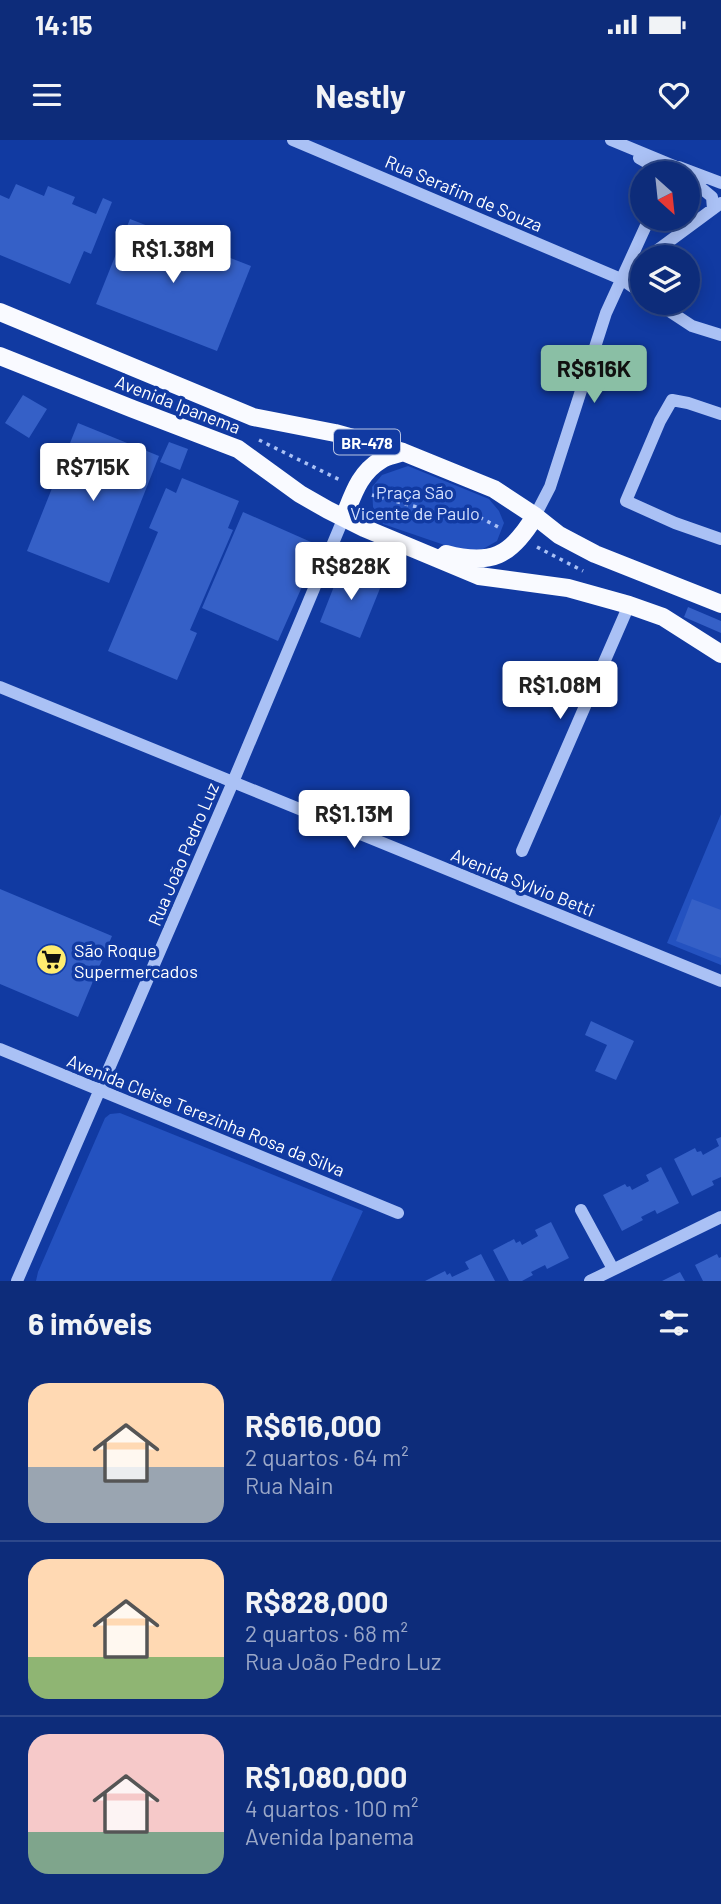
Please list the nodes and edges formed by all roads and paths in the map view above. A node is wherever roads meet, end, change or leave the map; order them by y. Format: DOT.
graph roads {
  1 [pos="293,140"];
  2 [pos="612,140"];
  3 [pos="636,161"];
  4 [pos="645,161"];
  5 [pos="660,161"];
  6 [pos="700,176"];
  7 [pos="721,183"];
  8 [pos="700,187"];
  9 [pos="717,206"];
  10 [pos="700,212"];
  11 [pos="644,231"];
  12 [pos="675,231"];
  13 [pos="661,245"];
  14 [pos="630,272"];
  15 [pos="621,279"];
  16 [pos="630,285"];
  17 [pos="0,312"];
  18 [pos="675,315"];
  19 [pos="721,335"];
  20 [pos="0,356"];
  21 [pos="721,414"];
  22 [pos="403,452"];
  23 [pos="347,485"];
  24 [pos="536,516"];
  25 [pos="344,517"];
  26 [pos="389,538"];
  27 [pos="520,538"];
  28 [pos="721,539"];
  29 [pos="547,553"];
  30 [pos="721,604"];
  31 [pos="629,605"];
  32 [pos="721,654"];
  33 [pos="0,687"];
  34 [pos="233,782"];
  35 [pos="522,851"];
  36 [pos="721,981"];
  37 [pos="0,1049"];
  38 [pos="100,1091"];
  39 [pos="581,1210"];
  40 [pos="398,1213"];
  41 [pos="721,1217"];
  42 [pos="613,1269"];
  43 [pos="17,1281"];
  44 [pos="590,1281"];
  1 -- 15 [label="street, Rua Serafim de Souza"];
  2 -- 3 [label="street"];
  2 -- 4 [label="street"];
  2 -- 5 [label="street"];
  6 -- 7 [label="street"];
  8 -- 9 [label="street"];
  9 -- 10 [label="street"];
  11 -- 15 [label="street"];
  12 -- 13 [label="street"];
  14 -- 15 [label="street"];
  15 -- 16 [label="street, Rua Serafim de Souza"];
  15 -- 24 [label="street"];
  17 -- 22 [label="main road, Avenida Ipanema / BR-478"];
  18 -- 19 [label="street"];
  20 -- 25 [label="main road, Avenida Ipanema"];
  21 -- 28 [label="street"];
  22 -- 23 [label="main road"];
  22 -- 24 [label="main road, Avenida Ipanema / BR-478"];
  23 -- 25 [label="main road"];
  23 -- 27 [label="path"];
  24 -- 27 [label="main road"];
  24 -- 30 [label="main road, Avenida Ipanema / BR-478"];
  25 -- 26 [label="main road, Avenida Ipanema"];
  25 -- 34 [label="street, Rua João Pedro Luz"];
  26 -- 27 [label="main road"];
  26 -- 31 [label="main road, Avenida Ipanema"];
  27 -- 29 [label="path"];
  31 -- 32 [label="main road, Avenida Ipanema"];
  31 -- 35 [label="street"];
  33 -- 34 [label="street, Avenida Sylvio Betti"];
  34 -- 36 [label="street, Avenida Sylvio Betti"];
  34 -- 38 [label="street, Rua João Pedro Luz"];
  37 -- 38 [label="street, Avenida Cleise Terezinha Rosa da Silva"];
  38 -- 40 [label="street, Avenida Cleise Terezinha Rosa da Silva"];
  38 -- 43 [label="street, Rua João Pedro Luz"];
  39 -- 42 [label="street"];
  41 -- 42 [label="street"];
  42 -- 44 [label="street"];
}
